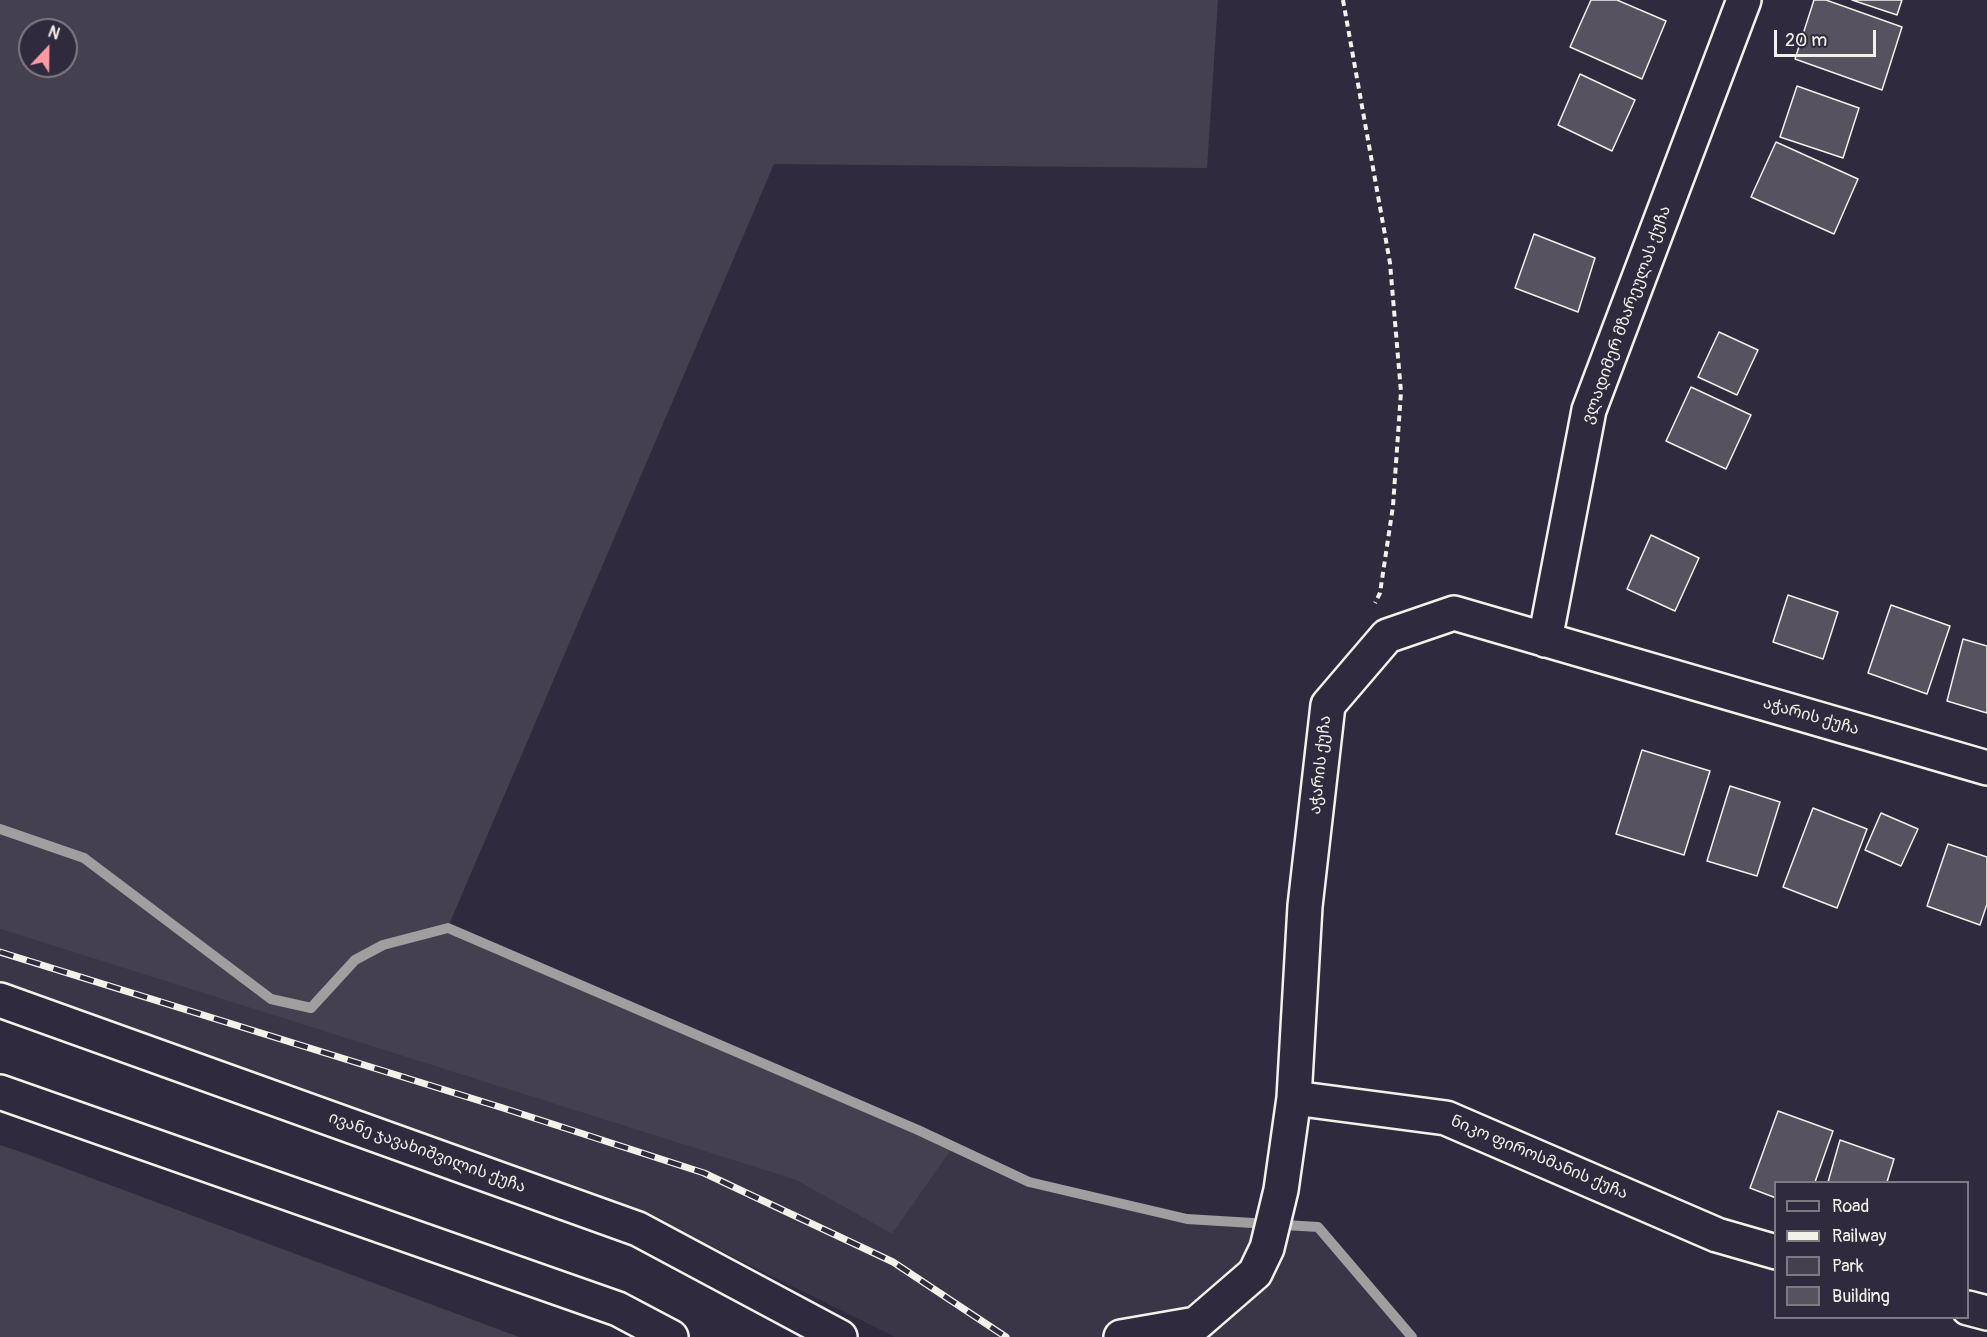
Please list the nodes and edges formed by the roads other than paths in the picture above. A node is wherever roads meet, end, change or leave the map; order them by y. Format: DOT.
graph roads {
  1 [pos="1744,0"];
  2 [pos="1545,640"];
  3 [pos="1987,768"];
  4 [pos="0,1000"];
  5 [pos="0,1092"];
  6 [pos="1294,1098"];
  7 [pos="1774,1251"];
  8 [pos="1969,1308"];
  9 [pos="1987,1313"];
  10 [pos="671,1337"];
  11 [pos="840,1337"];
  12 [pos="1121,1337"];
  1 -- 2 [label="street, ვლადიმერ მზარეულას ქუჩა"];
  2 -- 3 [label="street, აჭარის ქუჩა"];
  2 -- 6 [label="street, აჭარის ქუჩა"];
  4 -- 11 [label="street, ივანე ჯავახიშვილის ქუჩა"];
  5 -- 10 [label="street"];
  6 -- 7 [label="street, ნიკო ფიროსმანის ქუჩა"];
  6 -- 12 [label="street, აჭარის ქუჩა"];
  8 -- 9 [label="street"];
}
